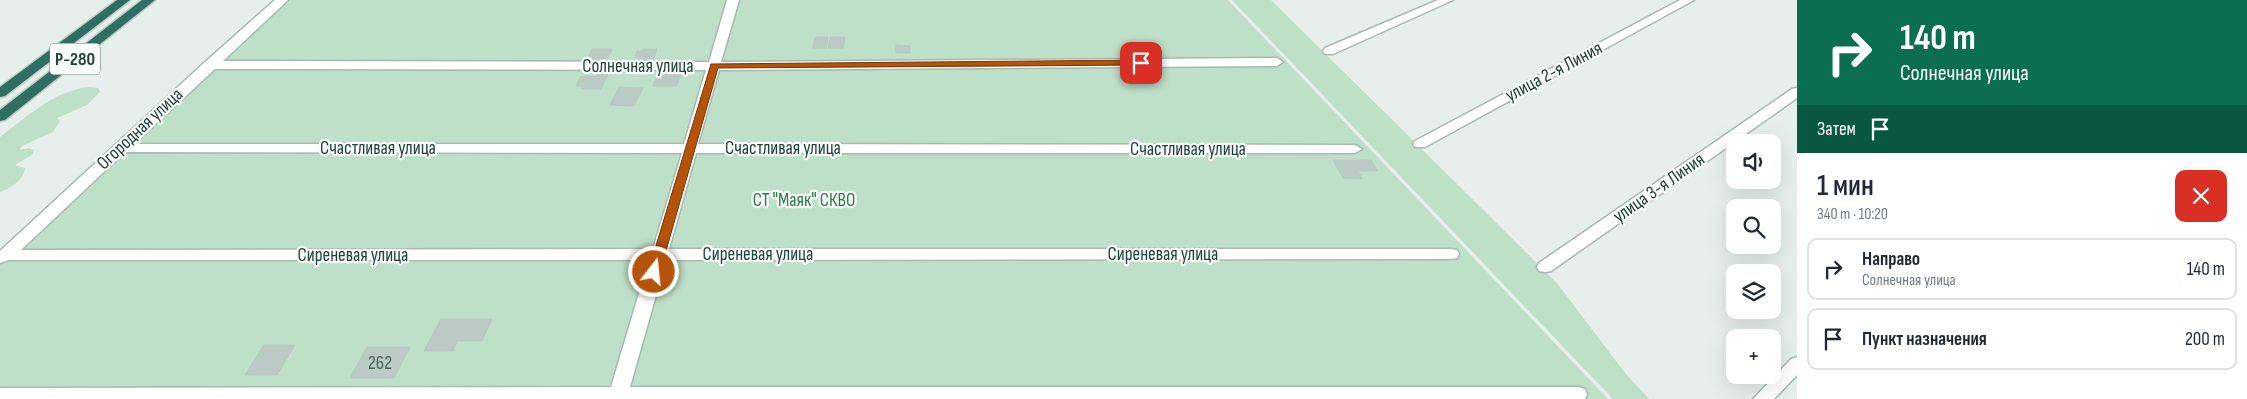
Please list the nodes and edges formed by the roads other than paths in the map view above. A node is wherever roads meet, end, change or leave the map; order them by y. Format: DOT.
graph roads {
  1 [pos="124,0"];
  2 [pos="149,0"];
  3 [pos="282,0"];
  4 [pos="733,0"];
  5 [pos="1447,0"];
  6 [pos="1688,0"];
  7 [pos="1329,51"];
  8 [pos="1277,62"];
  9 [pos="209,65"];
  10 [pos="714,66"];
  11 [pos="1797,92"];
  12 [pos="0,93"];
  13 [pos="19,102"];
  14 [pos="0,105"];
  15 [pos="0,117"];
  16 [pos="1420,144"];
  17 [pos="120,148"];
  18 [pos="690,148"];
  19 [pos="1355,149"];
  20 [pos="659,254"];
  21 [pos="1451,254"];
  22 [pos="3,258"];
  23 [pos="1545,267"];
  24 [pos="1797,364"];
  25 [pos="1578,394"];
  26 [pos="0,395"];
  27 [pos="618,396"];
  28 [pos="1762,399"];
  1 -- 12 [label="highway, Р-280"];
  2 -- 13 [label="highway, Р-280"];
  3 -- 9 [label="street, Огородная улица"];
  4 -- 10 [label="street"];
  5 -- 7 [label="street"];
  6 -- 16 [label="street, улица 2-я Линия"];
  8 -- 10 [label="street, Солнечная улица"];
  9 -- 10 [label="street, Солнечная улица"];
  9 -- 17 [label="street, Огородная улица"];
  10 -- 18 [label="street"];
  11 -- 23 [label="street, улица 3-я Линия"];
  13 -- 14 [label="highway"];
  13 -- 15 [label="highway, Р-280"];
  17 -- 18 [label="street, Счастливая улица"];
  17 -- 22 [label="street, Огородная улица"];
  18 -- 19 [label="street, Счастливая улица"];
  18 -- 20 [label="street"];
  20 -- 21 [label="street, Сиреневая улица"];
  20 -- 22 [label="street, Сиреневая улица"];
  20 -- 27 [label="street"];
  24 -- 28 [label="street"];
  25 -- 27 [label="street"];
  26 -- 27 [label="street"];
}
